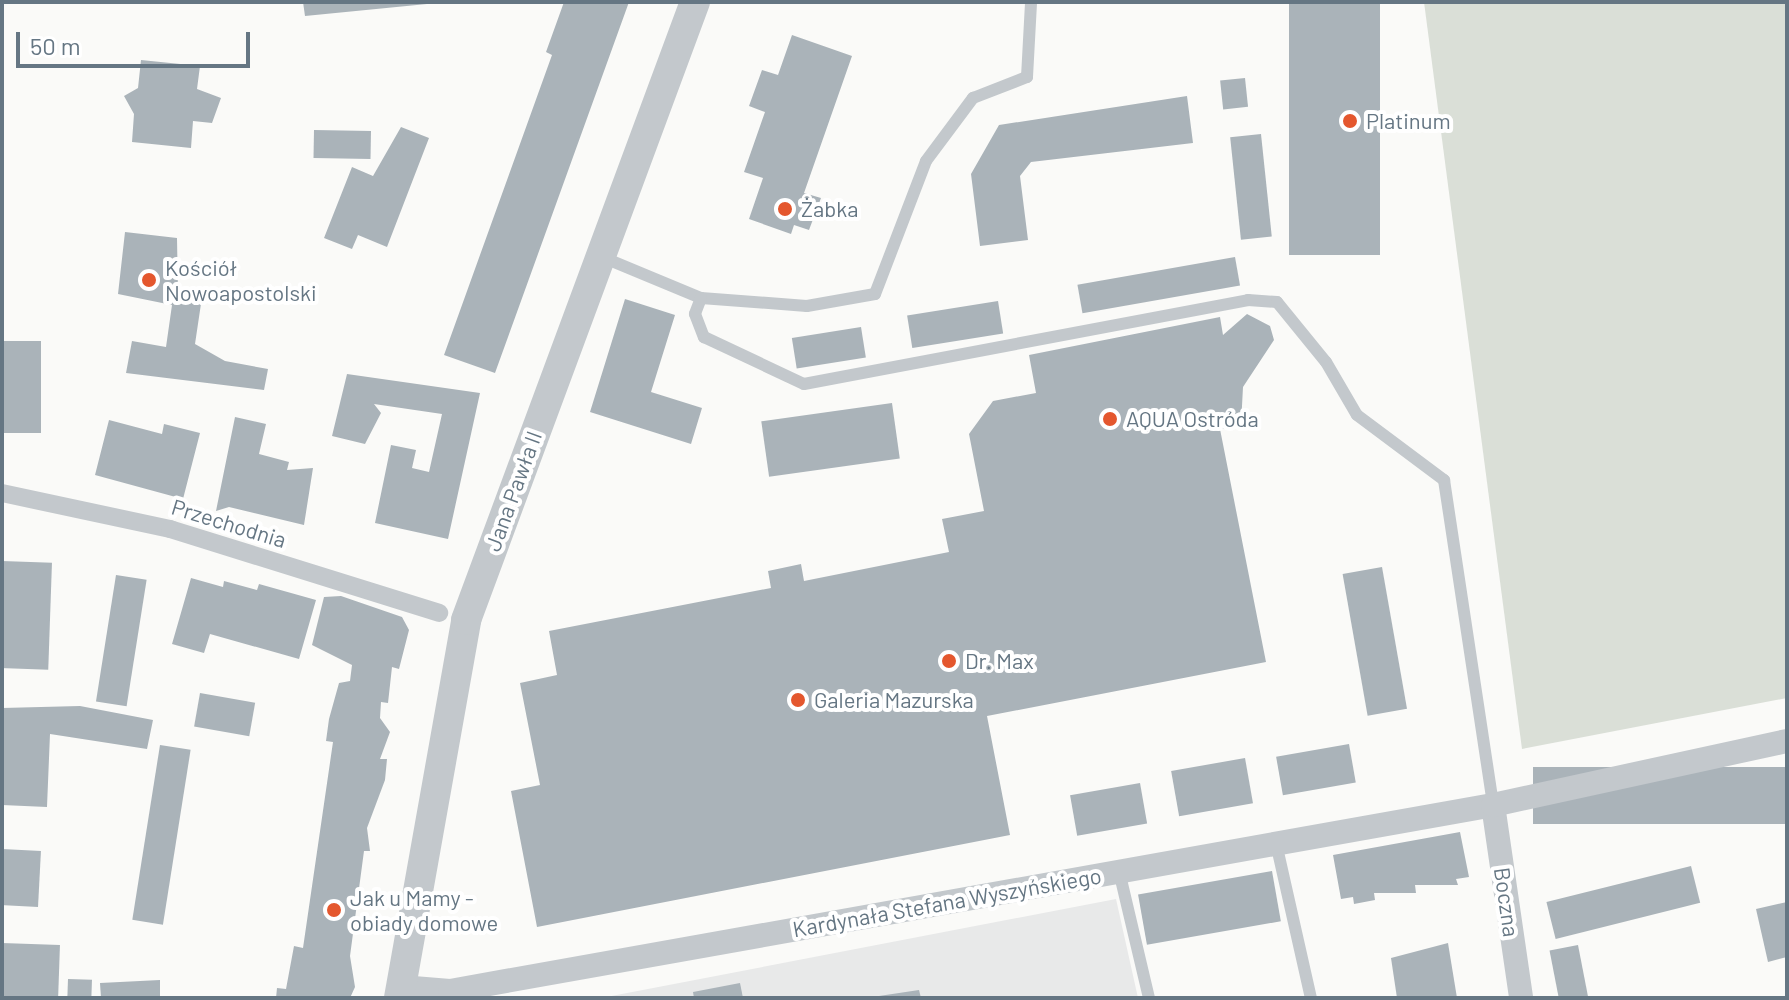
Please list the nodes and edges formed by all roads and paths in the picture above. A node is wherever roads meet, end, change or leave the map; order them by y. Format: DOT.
graph roads {
  1 [pos="695,2"];
  2 [pos="1031,2"];
  3 [pos="598,256"];
  4 [pos="701,298"];
  5 [pos="2,493"];
  6 [pos="439,613"];
  7 [pos="1787,741"];
  8 [pos="1493,805"];
  9 [pos="1276,843"];
  10 [pos="1119,871"];
  11 [pos="400,992"];
  12 [pos="1149,998"];
  13 [pos="1311,998"];
  14 [pos="1521,998"];
  1 -- 3 [label="street, Jana Pawła II"];
  2 -- 4 [label="lane"];
  3 -- 4 [label="lane"];
  3 -- 11 [label="street, Jana Pawła II"];
  4 -- 8 [label="lane"];
  5 -- 6 [label="street, Przechodnia"];
  7 -- 8 [label="street, Kardynała Stefana Wyszyńskiego"];
  8 -- 9 [label="street, Kardynała Stefana Wyszyńskiego"];
  8 -- 14 [label="street, Boczna"];
  9 -- 10 [label="street, Kardynała Stefana Wyszyńskiego"];
  9 -- 13 [label="lane"];
  10 -- 11 [label="street, Kardynała Stefana Wyszyńskiego"];
  10 -- 12 [label="lane"];
}
